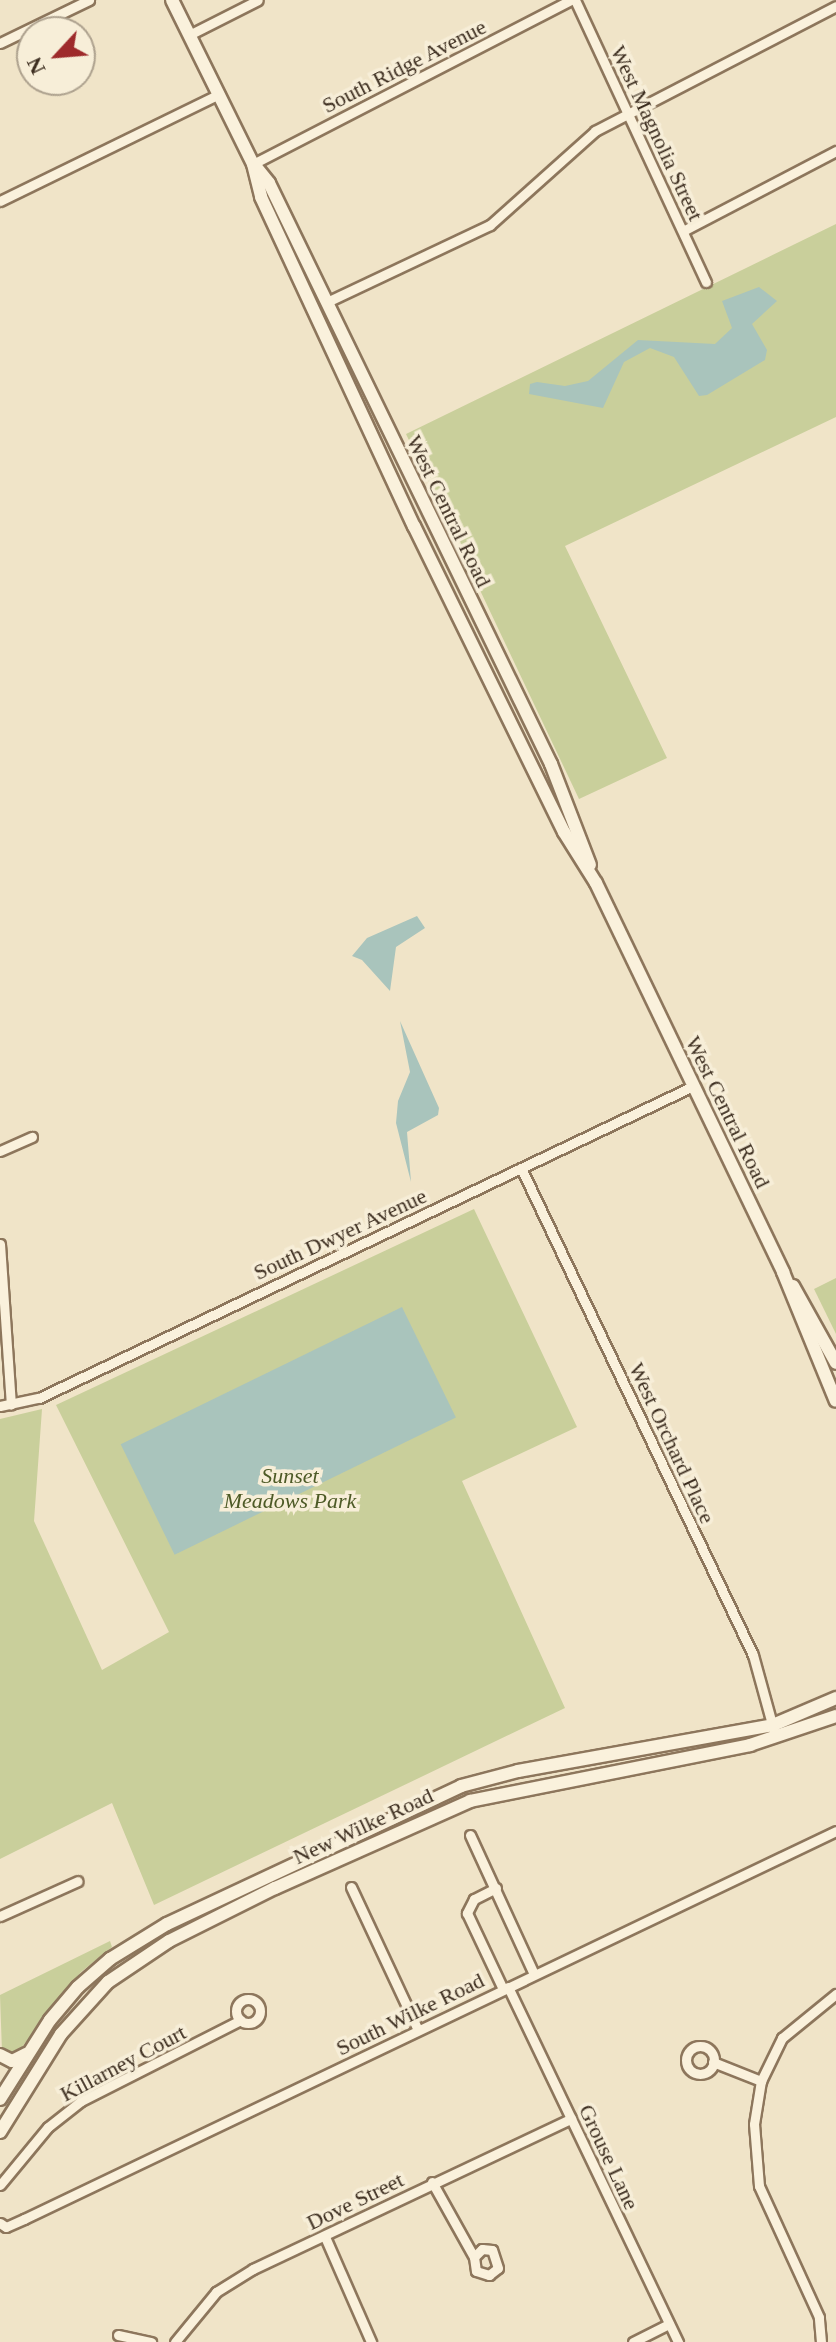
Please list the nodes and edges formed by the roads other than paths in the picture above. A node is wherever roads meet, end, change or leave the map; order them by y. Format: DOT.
graph roads {
  1 [pos="89,0"];
  2 [pos="172,0"];
  3 [pos="258,0"];
  4 [pos="573,0"];
  5 [pos="836,6"];
  6 [pos="189,35"];
  7 [pos="0,43"];
  8 [pos="219,94"];
  9 [pos="628,114"];
  10 [pos="836,151"];
  11 [pos="253,164"];
  12 [pos="0,201"];
  13 [pos="683,231"];
  14 [pos="706,282"];
  15 [pos="327,302"];
  16 [pos="596,883"];
  17 [pos="693,1086"];
  18 [pos="32,1137"];
  19 [pos="0,1151"];
  20 [pos="521,1168"];
  21 [pos="0,1244"];
  22 [pos="783,1272"];
  23 [pos="836,1363"];
  24 [pos="836,1401"];
  25 [pos="11,1405"];
  26 [pos="0,1406"];
  27 [pos="836,1698"];
  28 [pos="836,1716"];
  29 [pos="774,1732"];
  30 [pos="836,1831"];
  31 [pos="470,1835"];
  32 [pos="78,1881"];
  33 [pos="351,1887"];
  34 [pos="496,1888"];
  35 [pos="0,1916"];
  36 [pos="534,1974"];
  37 [pos="506,1988"];
  38 [pos="836,1994"];
  39 [pos="241,2020"];
  40 [pos="418,2030"];
  41 [pos="28,2052"];
  42 [pos="0,2055"];
  43 [pos="713,2062"];
  44 [pos="761,2081"];
  45 [pos="0,2099"];
  46 [pos="0,2118"];
  47 [pos="571,2119"];
  48 [pos="0,2131"];
  49 [pos="432,2182"];
  50 [pos="0,2185"];
  51 [pos="0,2223"];
  52 [pos="325,2237"];
  53 [pos="474,2257"];
  54 [pos="669,2324"];
  55 [pos="118,2335"];
  56 [pos="151,2342"];
  57 [pos="175,2342"];
  58 [pos="371,2342"];
  59 [pos="633,2342"];
  60 [pos="678,2342"];
  61 [pos="821,2342"];
  1 -- 7 [label="street"];
  2 -- 6 [label="main road, West Central Road"];
  3 -- 6 [label="street"];
  4 -- 9 [label="street, West Magnolia Street"];
  4 -- 11 [label="street, South Ridge Avenue"];
  5 -- 9 [label="street"];
  6 -- 8 [label="main road, West Central Road"];
  8 -- 11 [label="main road, West Central Road"];
  8 -- 12 [label="street"];
  9 -- 13 [label="street, West Magnolia Street"];
  9 -- 15 [label="street"];
  10 -- 13 [label="street"];
  11 -- 15 [label="main road, West Central Road"];
  11 -- 16 [label="main road, West Central Road"];
  13 -- 14 [label="street, West Magnolia Street"];
  15 -- 16 [label="main road, West Central Road"];
  16 -- 17 [label="main road, West Central Road"];
  17 -- 20 [label="street, South Dwyer Avenue"];
  17 -- 22 [label="main road, West Central Road"];
  18 -- 19 [label="street"];
  20 -- 25 [label="street, South Dwyer Avenue"];
  20 -- 29 [label="street, West Orchard Place"];
  21 -- 25 [label="street"];
  22 -- 23 [label="main road, West Central Road"];
  22 -- 24 [label="main road, West Central Road"];
  25 -- 26 [label="street, South Dwyer Avenue"];
  27 -- 29 [label="main road, New Wilke Road"];
  28 -- 29 [label="main road, New Wilke Road"];
  29 -- 41 [label="main road, New Wilke Road"];
  29 -- 48 [label="main road, New Wilke Road"];
  30 -- 36 [label="street, South Wilke Road"];
  31 -- 34 [label="street"];
  32 -- 35 [label="street"];
  33 -- 40 [label="street"];
  34 -- 36 [label="street"];
  34 -- 37 [label="street, Grouse Lane"];
  36 -- 37 [label="street, South Wilke Road"];
  37 -- 40 [label="street, South Wilke Road"];
  37 -- 47 [label="street, Grouse Lane"];
  38 -- 44 [label="street"];
  39 -- 50 [label="street, Killarney Court"];
  40 -- 51 [label="street, South Wilke Road"];
  41 -- 42 [label="main road"];
  41 -- 45 [label="main road, New Wilke Road"];
  43 -- 44 [label="street"];
  44 -- 61 [label="street"];
  46 -- 48 [label="main road"];
  47 -- 49 [label="street, Dove Street"];
  47 -- 54 [label="street, Grouse Lane"];
  49 -- 52 [label="street, Dove Street"];
  49 -- 53 [label="street"];
  52 -- 57 [label="street, Dove Street"];
  52 -- 58 [label="street"];
  54 -- 59 [label="street"];
  54 -- 60 [label="street, Grouse Lane"];
  55 -- 56 [label="street"];
}
